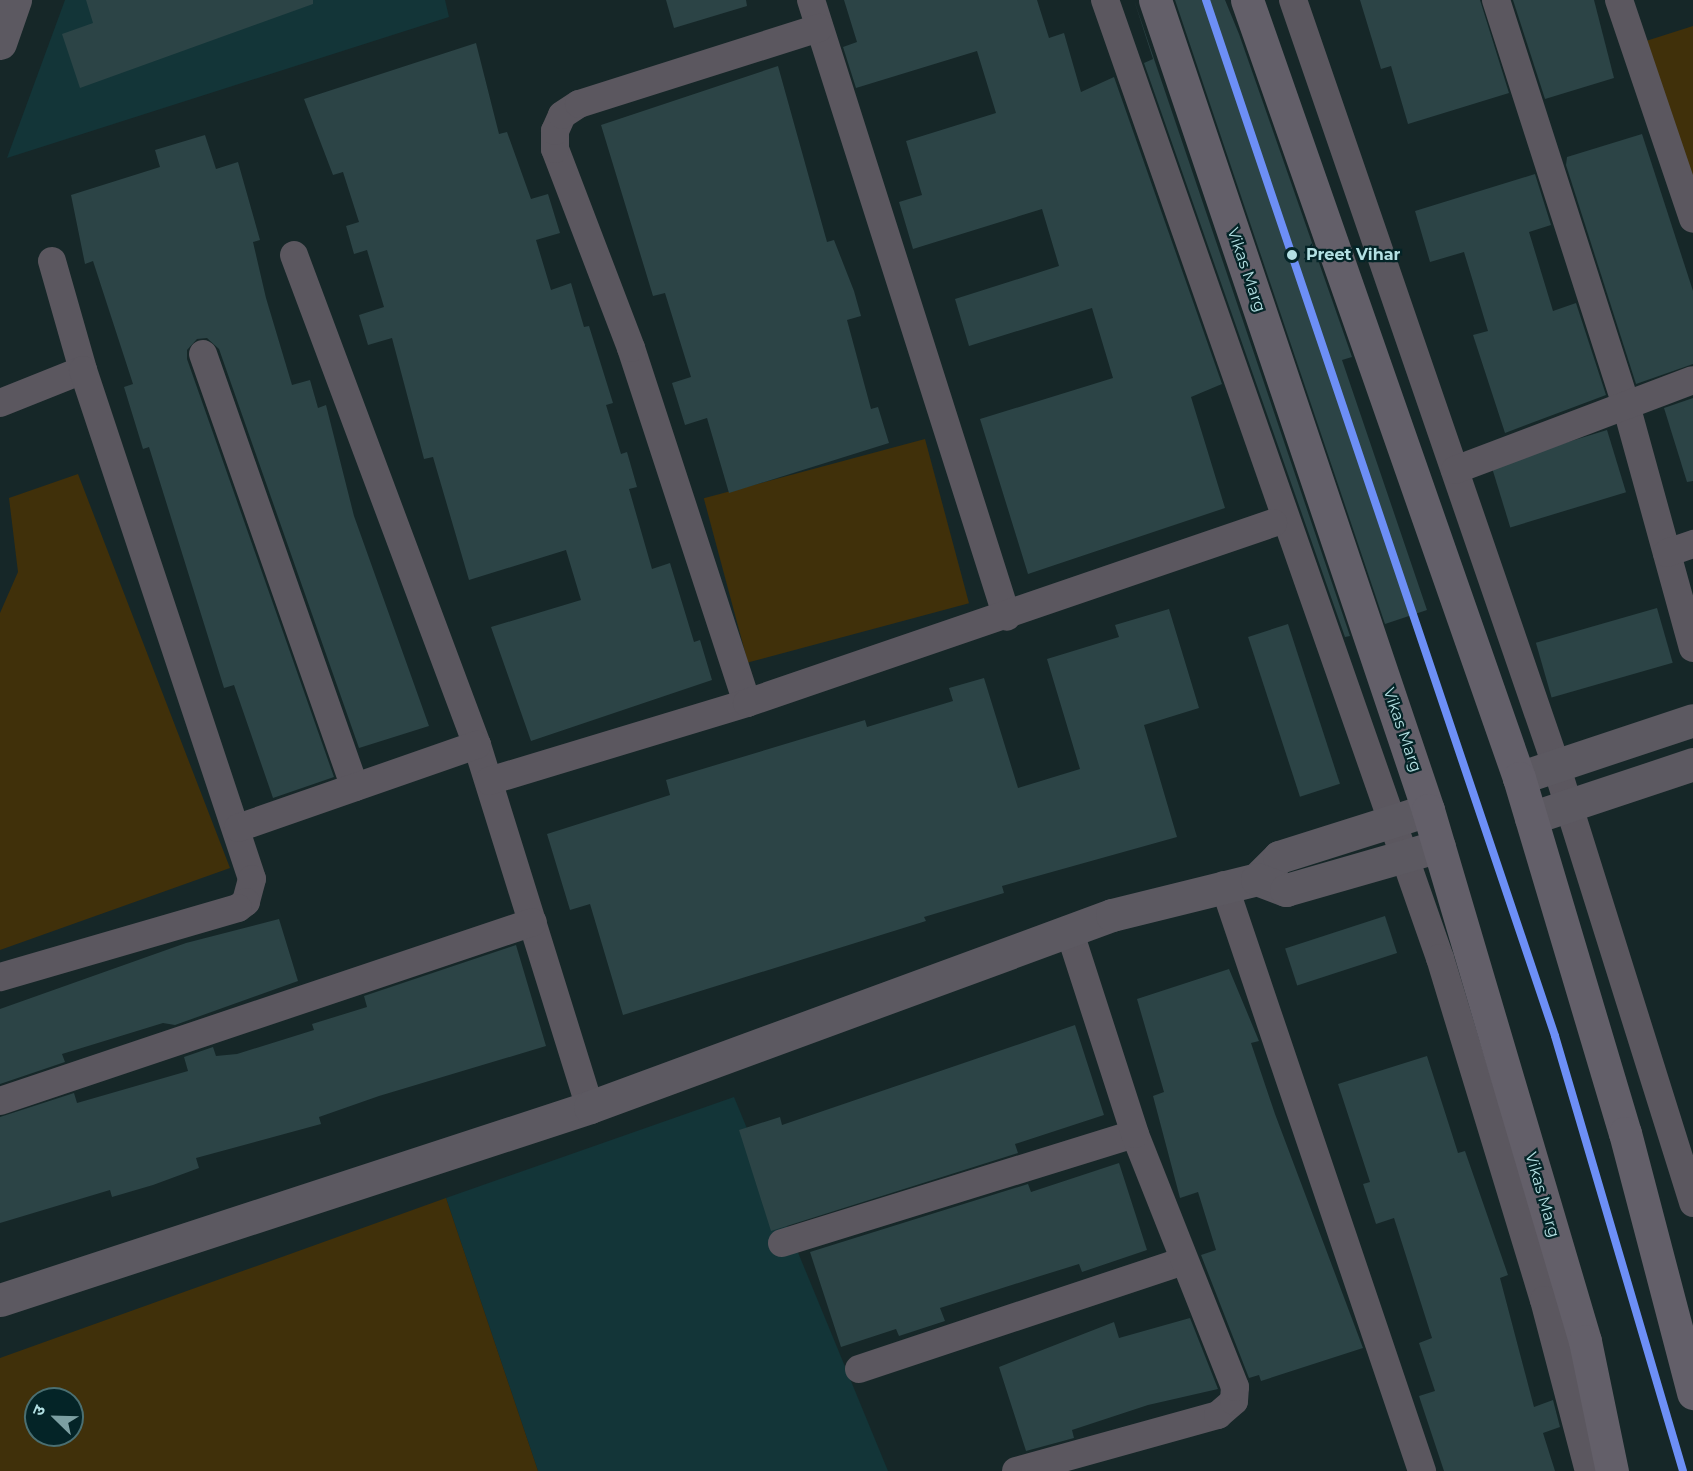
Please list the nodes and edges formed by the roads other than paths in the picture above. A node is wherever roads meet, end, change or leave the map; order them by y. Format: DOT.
graph roads {
  1 [pos="15,0"];
  2 [pos="811,0"];
  3 [pos="1105,0"];
  4 [pos="1155,0"];
  5 [pos="1247,0"];
  6 [pos="1293,0"];
  7 [pos="1496,0"];
  8 [pos="1619,0"];
  9 [pos="819,28"];
  10 [pos="0,44"];
  11 [pos="1693,219"];
  12 [pos="294,255"];
  13 [pos="52,261"];
  14 [pos="203,354"];
  15 [pos="83,370"];
  16 [pos="1693,380"];
  17 [pos="0,403"];
  18 [pos="1626,405"];
  19 [pos="1455,470"];
  20 [pos="1273,523"];
  21 [pos="1693,544"];
  22 [pos="1666,553"];
  23 [pos="1007,617"];
  24 [pos="1693,648"];
  25 [pos="747,703"];
  26 [pos="1693,720"];
  27 [pos="477,746"];
  28 [pos="1693,764"];
  29 [pos="1557,765"];
  30 [pos="1520,778"];
  31 [pos="489,781"];
  32 [pos="354,788"];
  33 [pos="1569,807"];
  34 [pos="1428,810"];
  35 [pos="1531,818"];
  36 [pos="1390,824"];
  37 [pos="238,828"];
  38 [pos="1439,846"];
  39 [pos="1401,857"];
  40 [pos="1257,879"];
  41 [pos="1224,885"];
  42 [pos="532,922"];
  43 [pos="1069,930"];
  44 [pos="0,976"];
  45 [pos="0,1101"];
  46 [pos="590,1107"];
  47 [pos="1134,1134"];
  48 [pos="1693,1203"];
  49 [pos="782,1243"];
  50 [pos="1181,1262"];
  51 [pos="0,1300"];
  52 [pos="859,1369"];
  53 [pos="1693,1393"];
  54 [pos="1016,1471"];
  55 [pos="1422,1471"];
  56 [pos="1589,1471"];
  57 [pos="1612,1471"];
  1 -- 10 [label="street"];
  2 -- 9 [label="street"];
  3 -- 36 [label="street"];
  4 -- 34 [label="main road, Vikas Marg"];
  5 -- 30 [label="main road"];
  6 -- 19 [label="street"];
  7 -- 18 [label="street"];
  8 -- 11 [label="street"];
  9 -- 23 [label="street"];
  9 -- 25 [label="street"];
  12 -- 27 [label="street"];
  13 -- 15 [label="street"];
  14 -- 32 [label="street"];
  15 -- 17 [label="street"];
  15 -- 37 [label="street"];
  16 -- 18 [label="street"];
  18 -- 19 [label="street"];
  18 -- 22 [label="street"];
  19 -- 29 [label="street"];
  20 -- 23 [label="street"];
  21 -- 22 [label="street"];
  22 -- 24 [label="street"];
  23 -- 25 [label="street"];
  25 -- 31 [label="street"];
  26 -- 29 [label="street"];
  27 -- 31 [label="street"];
  27 -- 32 [label="street"];
  28 -- 33 [label="street"];
  29 -- 30 [label="street"];
  29 -- 33 [label="street"];
  30 -- 35 [label="main road"];
  31 -- 42 [label="street"];
  32 -- 37 [label="street"];
  33 -- 35 [label="street"];
  33 -- 48 [label="street"];
  34 -- 36 [label="street"];
  34 -- 38 [label="main road, Vikas Marg"];
  35 -- 53 [label="main road"];
  36 -- 39 [label="street"];
  36 -- 40 [label="street"];
  37 -- 44 [label="street"];
  38 -- 39 [label="street"];
  38 -- 57 [label="main road, Vikas Marg"];
  39 -- 40 [label="street"];
  39 -- 56 [label="street"];
  40 -- 41 [label="street"];
  41 -- 43 [label="street"];
  41 -- 55 [label="street"];
  42 -- 45 [label="street"];
  42 -- 46 [label="street"];
  43 -- 46 [label="street"];
  43 -- 47 [label="street"];
  46 -- 51 [label="street"];
  47 -- 49 [label="street"];
  47 -- 50 [label="street"];
  50 -- 52 [label="street"];
  50 -- 54 [label="street"];
}
